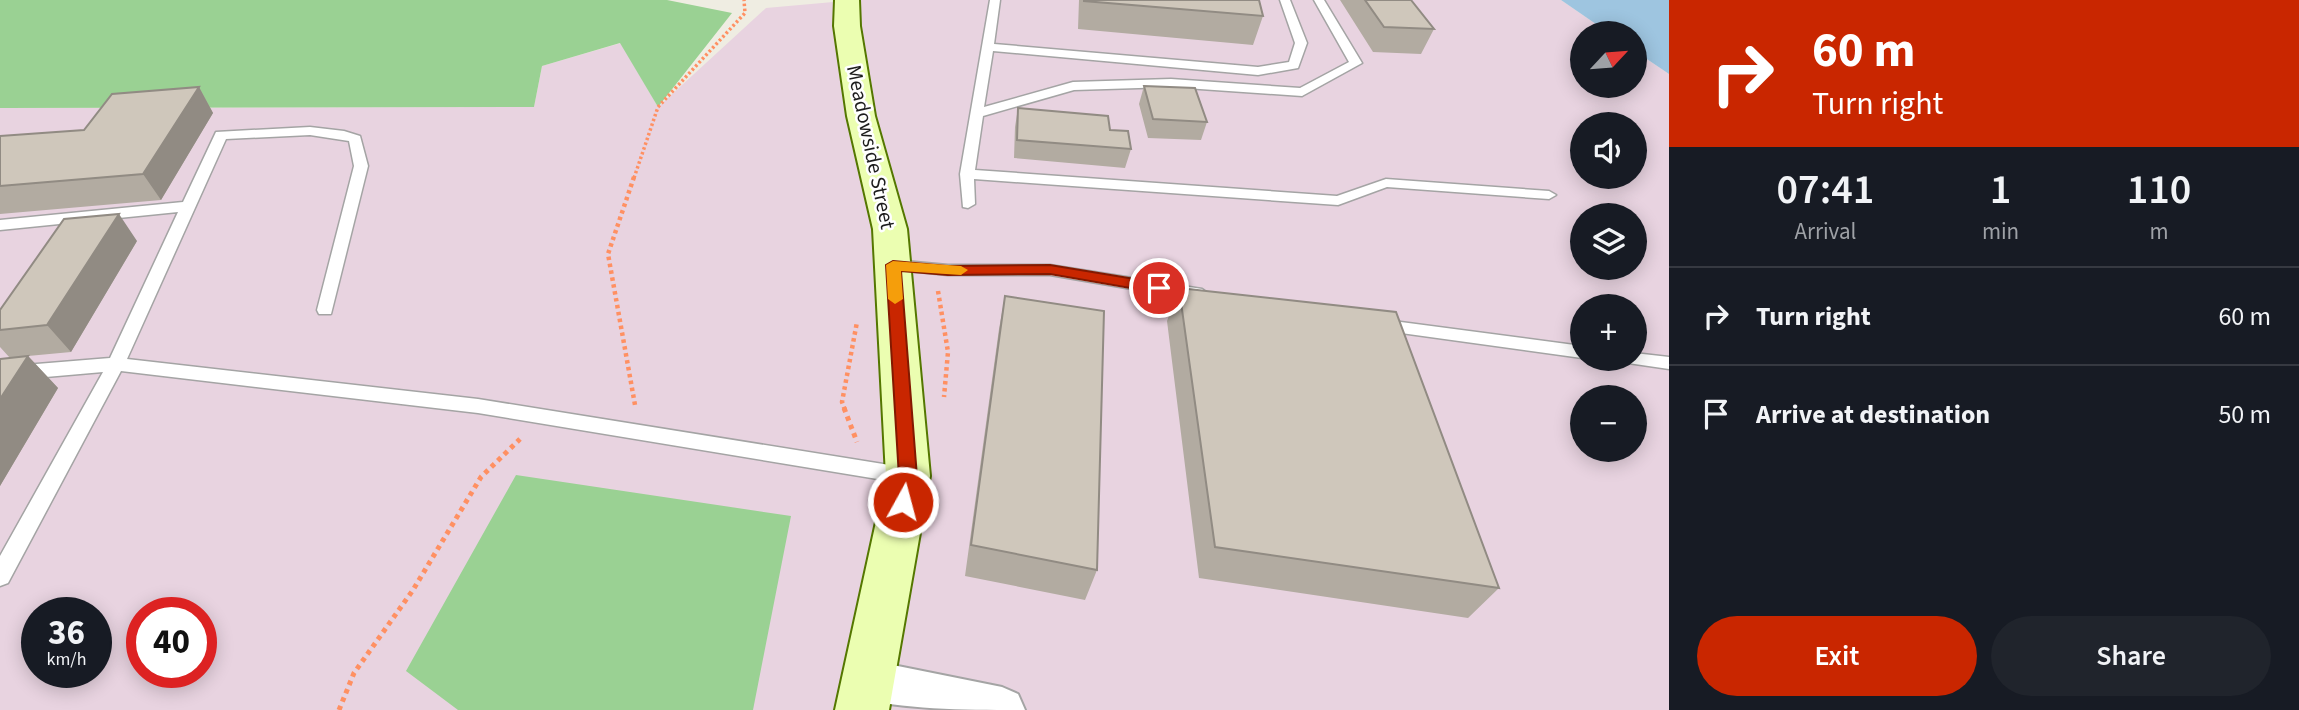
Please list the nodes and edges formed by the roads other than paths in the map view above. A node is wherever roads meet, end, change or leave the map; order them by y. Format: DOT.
graph roads {
  1 [pos="847,0"];
  2 [pos="995,0"];
  3 [pos="1285,0"];
  4 [pos="1319,0"];
  5 [pos="987,47"];
  6 [pos="979,113"];
  7 [pos="967,174"];
  8 [pos="1549,195"];
  9 [pos="968,204"];
  10 [pos="189,206"];
  11 [pos="0,225"];
  12 [pos="893,265"];
  13 [pos="1214,297"];
  14 [pos="325,310"];
  15 [pos="1364,323"];
  16 [pos="1570,350"];
  17 [pos="1647,360"];
  18 [pos="1669,363"];
  19 [pos="116,364"];
  20 [pos="0,374"];
  21 [pos="908,477"];
  22 [pos="0,576"];
  23 [pos="865,696"];
  24 [pos="1002,710"];
  1 -- 12 [label="street, Meadowside Street"];
  2 -- 5 [label="lane"];
  3 -- 5 [label="lane"];
  4 -- 6 [label="lane"];
  5 -- 6 [label="lane"];
  6 -- 7 [label="lane"];
  7 -- 8 [label="lane"];
  7 -- 9 [label="lane"];
  10 -- 11 [label="lane"];
  10 -- 14 [label="lane"];
  10 -- 19 [label="lane"];
  12 -- 13 [label="lane"];
  12 -- 21 [label="street, Meadowside Street"];
  15 -- 16 [label="lane"];
  17 -- 18 [label="lane"];
  19 -- 20 [label="lane"];
  19 -- 21 [label="lane"];
  19 -- 22 [label="lane"];
  21 -- 23 [label="street, Meadowside Street"];
  23 -- 24 [label="street"];
}
